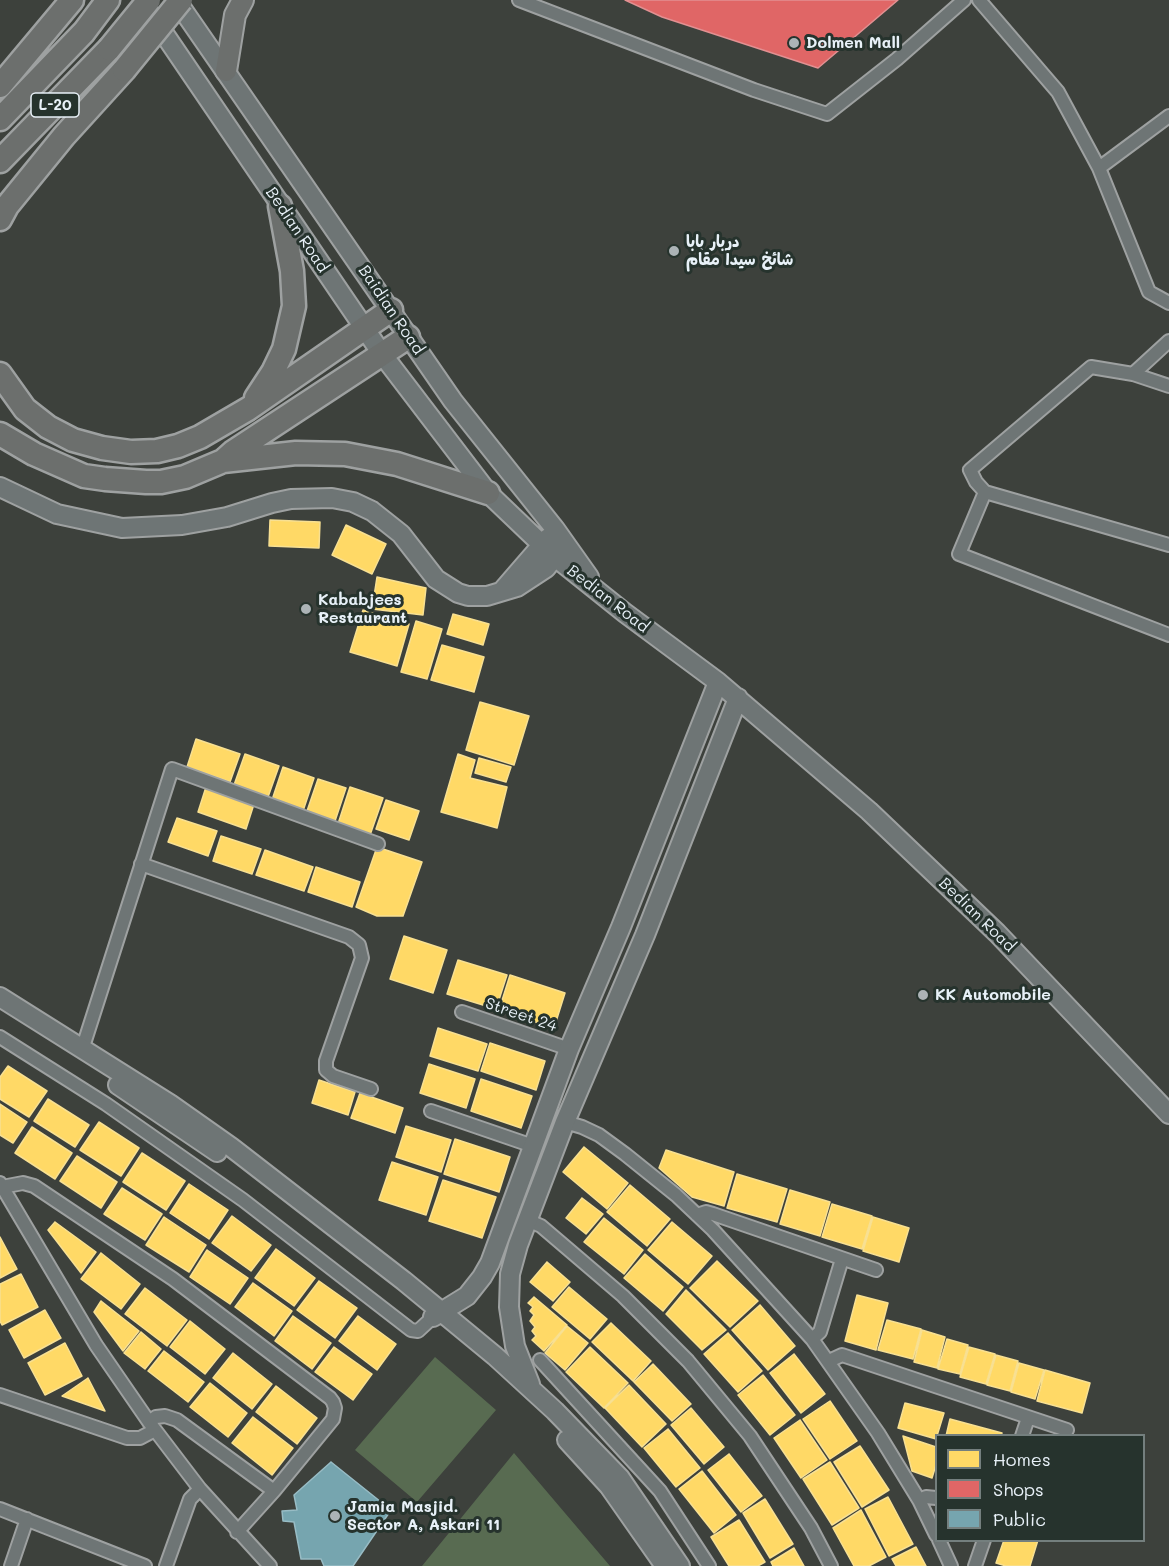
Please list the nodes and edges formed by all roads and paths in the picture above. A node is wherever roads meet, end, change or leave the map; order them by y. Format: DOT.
graph roads {
  1 [pos="108,0"];
  2 [pos="142,0"];
  3 [pos="149,0"];
  4 [pos="178,0"];
  5 [pos="243,0"];
  6 [pos="519,0"];
  7 [pos="964,0"];
  8 [pos="979,0"];
  9 [pos="66,8"];
  10 [pos="226,71"];
  11 [pos="0,86"];
  12 [pos="1169,116"];
  13 [pos="0,119"];
  14 [pos="64,136"];
  15 [pos="0,161"];
  16 [pos="1099,168"];
  17 [pos="0,191"];
  18 [pos="280,206"];
  19 [pos="0,219"];
  20 [pos="1169,303"];
  21 [pos="391,310"];
  22 [pos="365,328"];
  23 [pos="408,337"];
  24 [pos="1169,341"];
  25 [pos="382,354"];
  26 [pos="0,374"];
  27 [pos="1133,374"];
  28 [pos="1169,386"];
  29 [pos="249,409"];
  30 [pos="0,434"];
  31 [pos="223,461"];
  32 [pos="0,487"];
  33 [pos="985,492"];
  34 [pos="488,493"];
  35 [pos="508,514"];
  36 [pos="554,544"];
  37 [pos="1169,545"];
  38 [pos="521,569"];
  39 [pos="502,591"];
  40 [pos="1169,635"];
  41 [pos="718,682"];
  42 [pos="738,699"];
  43 [pos="378,844"];
  44 [pos="141,864"];
  45 [pos="621,927"];
  46 [pos="645,935"];
  47 [pos="0,997"];
  48 [pos="0,1011"];
  49 [pos="462,1012"];
  50 [pos="0,1037"];
  51 [pos="572,1041"];
  52 [pos="601,1042"];
  53 [pos="82,1050"];
  54 [pos="371,1089"];
  55 [pos="431,1111"];
  56 [pos="1169,1114"];
  57 [pos="566,1122"];
  58 [pos="534,1146"];
  59 [pos="1,1185"];
  60 [pos="697,1215"];
  61 [pos="527,1220"];
  62 [pos="500,1238"];
  63 [pos="518,1245"];
  64 [pos="842,1259"];
  65 [pos="876,1270"];
  66 [pos="436,1315"];
  67 [pos="812,1339"];
  68 [pos="516,1346"];
  69 [pos="488,1357"];
  70 [pos="540,1360"];
  71 [pos="829,1360"];
  72 [pos="532,1389"];
  73 [pos="0,1395"];
  74 [pos="1028,1418"];
  75 [pos="152,1426"];
  76 [pos="1068,1430"];
  77 [pos="1023,1434"];
  78 [pos="200,1489"];
  79 [pos="274,1491"];
  80 [pos="935,1498"];
  81 [pos="920,1500"];
  82 [pos="0,1509"];
  83 [pos="27,1519"];
  84 [pos="237,1532"];
  85 [pos="935,1533"];
  86 [pos="940,1542"];
  87 [pos="983,1542"];
  88 [pos="125,1563"];
  89 [pos="11,1566"];
  90 [pos="145,1566"];
  91 [pos="165,1566"];
  92 [pos="270,1566"];
  93 [pos="665,1566"];
  94 [pos="680,1566"];
  95 [pos="709,1566"];
  96 [pos="831,1566"];
  97 [pos="951,1566"];
  98 [pos="975,1566"];
  1 -- 13 [label="highway, L-20"];
  2 -- 18 [label="street, Bedian Road"];
  3 -- 15 [label="highway, L-20, bridge"];
  4 -- 10 [label="street, Baidian Road"];
  4 -- 14 [label="highway, bridge"];
  5 -- 10 [label="main road"];
  6 -- 7 [label="street"];
  8 -- 16 [label="street"];
  9 -- 11 [label="highway"];
  10 -- 21 [label="street, Baidian Road"];
  12 -- 16 [label="street"];
  14 -- 17 [label="highway"];
  14 -- 19 [label="highway"];
  16 -- 20 [label="street"];
  18 -- 22 [label="street, Bedian Road"];
  18 -- 29 [label="highway"];
  21 -- 22 [label="highway"];
  21 -- 23 [label="street, Baidian Road"];
  22 -- 25 [label="street, Bedian Road"];
  22 -- 29 [label="highway"];
  23 -- 25 [label="highway"];
  23 -- 36 [label="street, Baidian Road"];
  24 -- 27 [label="street"];
  25 -- 31 [label="highway"];
  25 -- 34 [label="street, Bedian Road"];
  26 -- 29 [label="highway"];
  27 -- 28 [label="street"];
  27 -- 33 [label="street"];
  30 -- 31 [label="highway"];
  31 -- 34 [label="highway"];
  32 -- 39 [label="street"];
  33 -- 37 [label="street"];
  33 -- 40 [label="street"];
  34 -- 35 [label="street, Bedian Road"];
  35 -- 36 [label="street, Bedian Road"];
  35 -- 38 [label="street"];
  36 -- 38 [label="street"];
  36 -- 39 [label="street"];
  36 -- 41 [label="street, Bedian Road"];
  38 -- 39 [label="street"];
  41 -- 42 [label="street, Bedian Road"];
  41 -- 45 [label="street"];
  42 -- 46 [label="street"];
  42 -- 56 [label="street, Bedian Road"];
  43 -- 44 [label="street"];
  44 -- 53 [label="street"];
  44 -- 54 [label="street"];
  45 -- 46 [label="street"];
  45 -- 51 [label="street"];
  46 -- 52 [label="street"];
  47 -- 53 [label="street"];
  48 -- 66 [label="street"];
  49 -- 51 [label="street, Street 24"];
  50 -- 66 [label="street"];
  51 -- 52 [label="street"];
  51 -- 58 [label="street"];
  52 -- 57 [label="street"];
  53 -- 66 [label="street"];
  55 -- 58 [label="street"];
  57 -- 60 [label="street"];
  57 -- 61 [label="street"];
  58 -- 62 [label="street"];
  59 -- 75 [label="street"];
  59 -- 79 [label="street"];
  60 -- 64 [label="street"];
  60 -- 67 [label="street"];
  61 -- 63 [label="street"];
  61 -- 96 [label="street"];
  62 -- 63 [label="street"];
  62 -- 66 [label="street"];
  63 -- 68 [label="street"];
  64 -- 65 [label="street"];
  64 -- 67 [label="street"];
  66 -- 69 [label="street"];
  67 -- 71 [label="street"];
  68 -- 69 [label="street"];
  68 -- 72 [label="street"];
  69 -- 72 [label="street"];
  69 -- 93 [label="street"];
  70 -- 95 [label="street"];
  71 -- 74 [label="street"];
  71 -- 81 [label="street"];
  72 -- 94 [label="street"];
  73 -- 75 [label="street"];
  74 -- 76 [label="street"];
  74 -- 77 [label="street"];
  75 -- 78 [label="street"];
  75 -- 79 [label="street"];
  78 -- 84 [label="street"];
  78 -- 91 [label="street"];
  79 -- 84 [label="street"];
  80 -- 81 [label="street"];
  81 -- 85 [label="street"];
  82 -- 83 [label="street"];
  83 -- 88 [label="street"];
  83 -- 89 [label="street"];
  84 -- 92 [label="street"];
  86 -- 97 [label="street"];
  87 -- 98 [label="street"];
  88 -- 90 [label="street"];
}
